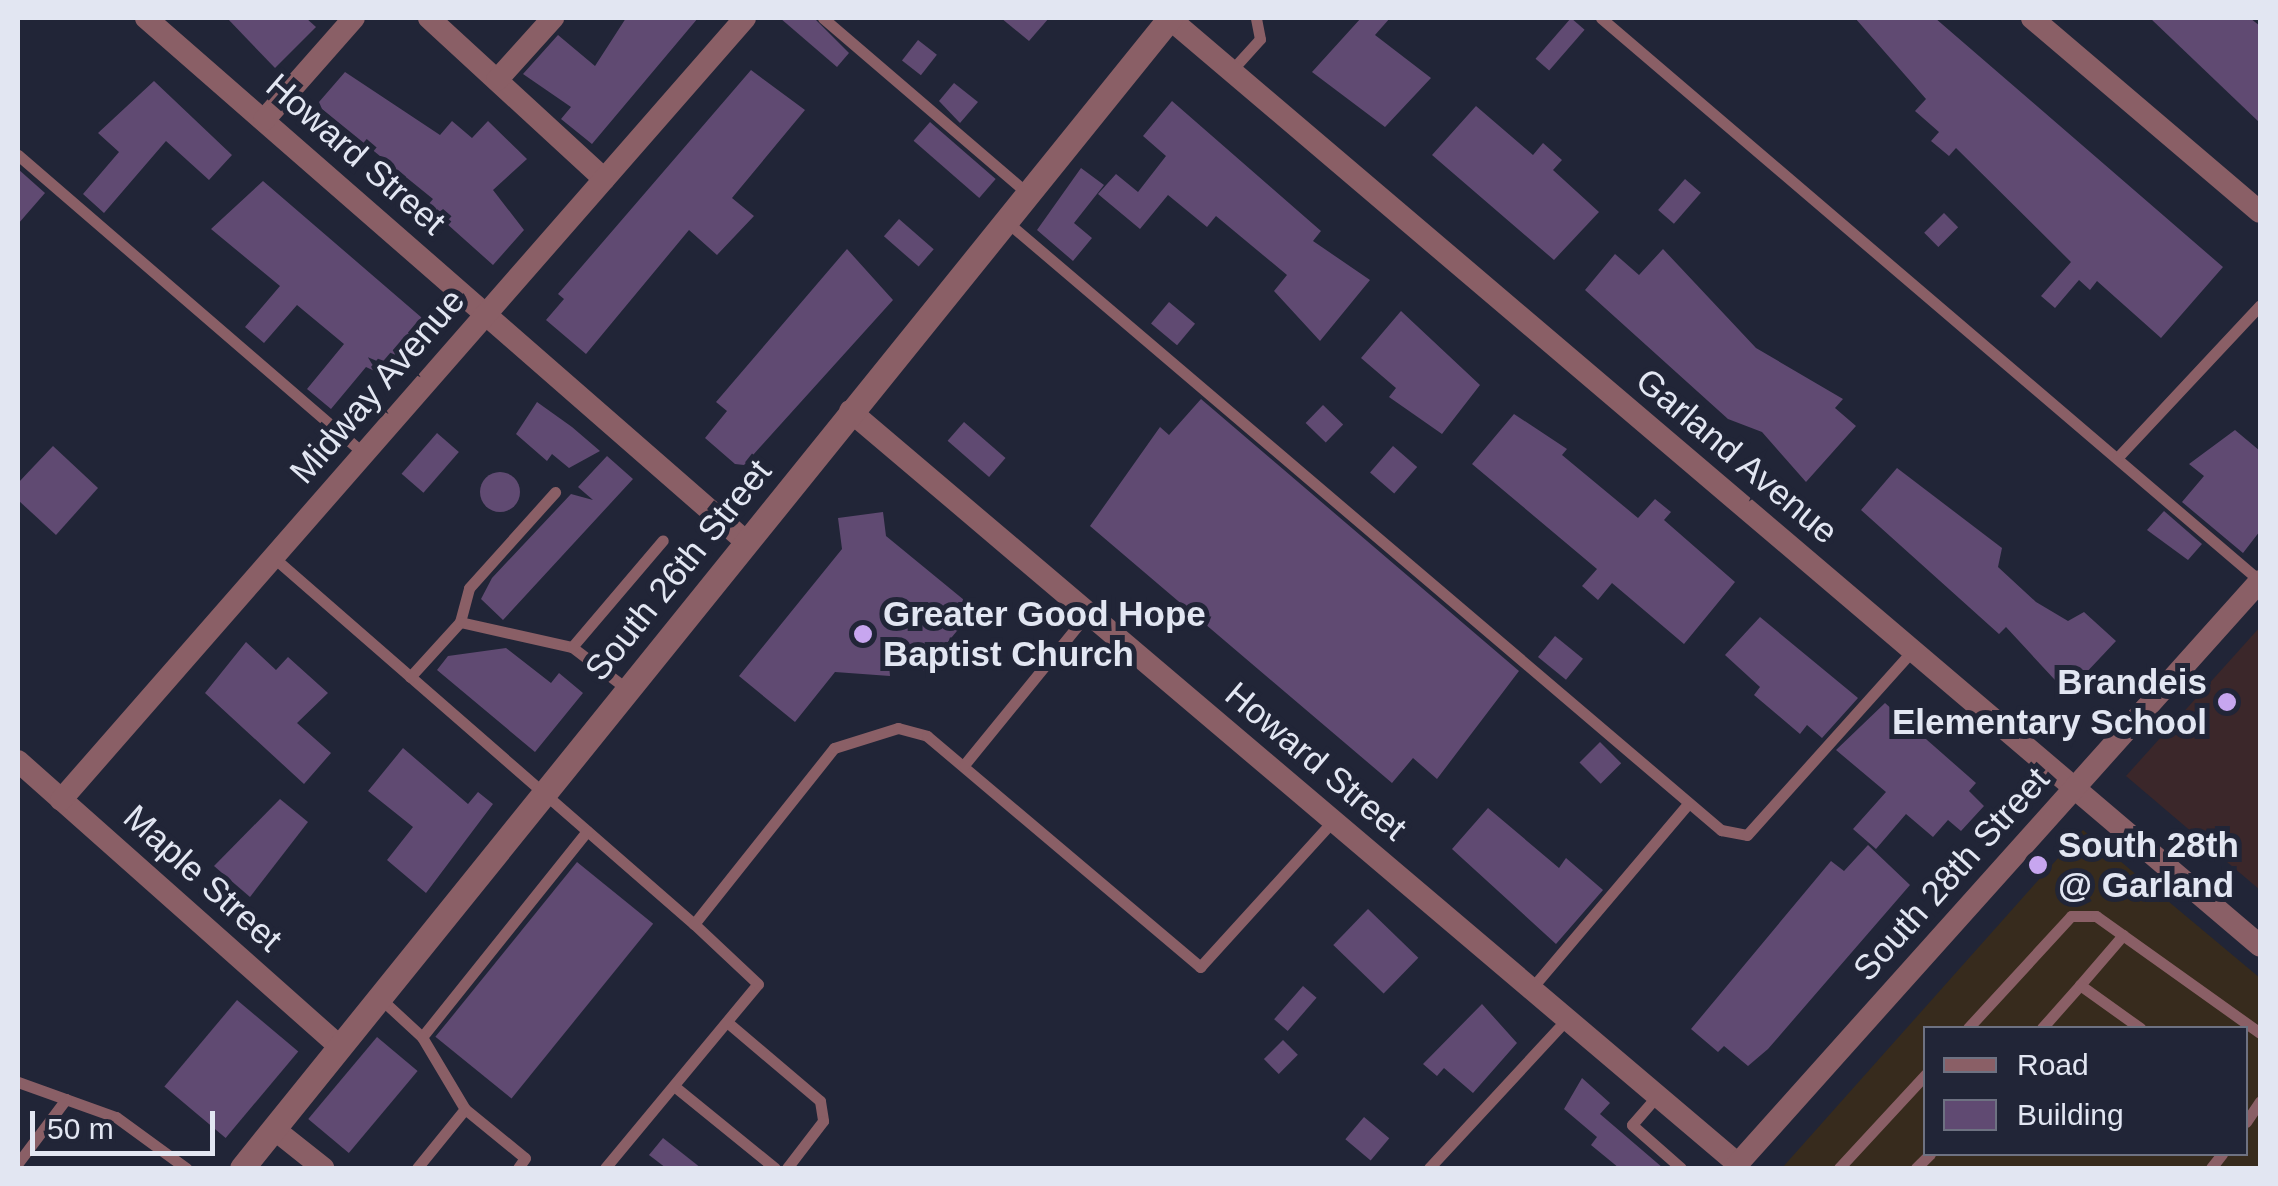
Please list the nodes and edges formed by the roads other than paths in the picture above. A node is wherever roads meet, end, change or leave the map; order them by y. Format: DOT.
graph roads {
  1 [pos="146,18"];
  2 [pos="354,18"];
  3 [pos="429,18"];
  4 [pos="554,18"];
  5 [pos="745,18"];
  6 [pos="824,18"];
  7 [pos="1170,18"];
  8 [pos="1256,18"];
  9 [pos="1601,18"];
  10 [pos="2032,18"];
  11 [pos="1232,71"];
  12 [pos="497,80"];
  13 [pos="264,120"];
  14 [pos="18,155"];
  15 [pos="604,179"];
  16 [pos="1028,193"];
  17 [pos="2260,212"];
  18 [pos="1005,220"];
  19 [pos="2260,305"];
  20 [pos="486,315"];
  21 [pos="850,411"];
  22 [pos="364,454"];
  23 [pos="2118,458"];
  24 [pos="555,492"];
  25 [pos="663,540"];
  26 [pos="745,541"];
  27 [pos="274,558"];
  28 [pos="2260,581"];
  29 [pos="1088,614"];
  30 [pos="460,622"];
  31 [pos="572,646"];
  32 [pos="1912,651"];
  33 [pos="410,677"];
  34 [pos="627,689"];
  35 [pos="18,761"];
  36 [pos="964,765"];
  37 [pos="2074,789"];
  38 [pos="544,794"];
  39 [pos="61,800"];
  40 [pos="1688,804"];
  41 [pos="1332,821"];
  42 [pos="587,831"];
  43 [pos="694,924"];
  44 [pos="2123,935"];
  45 [pos="2260,946"];
  46 [pos="2080,985"];
  47 [pos="1530,990"];
  48 [pos="380,999"];
  49 [pos="1566,1020"];
  50 [pos="728,1022"];
  51 [pos="1970,1026"];
  52 [pos="2044,1026"];
  53 [pos="2137,1026"];
  54 [pos="2260,1033"];
  55 [pos="422,1037"];
  56 [pos="341,1048"];
  57 [pos="1923,1077"];
  58 [pos="18,1082"];
  59 [pos="674,1086"];
  60 [pos="1656,1096"];
  61 [pos="66,1099"];
  62 [pos="465,1109"];
  63 [pos="274,1129"];
  64 [pos="18,1163"];
  65 [pos="1736,1166"];
  66 [pos="186,1168"];
  67 [pos="242,1168"];
  68 [pos="323,1168"];
  69 [pos="417,1168"];
  70 [pos="518,1168"];
  71 [pos="606,1168"];
  72 [pos="775,1168"];
  73 [pos="787,1168"];
  74 [pos="1428,1168"];
  75 [pos="1681,1168"];
  76 [pos="1838,1168"];
  1 -- 13 [label="street, Howard Street"];
  2 -- 13 [label="street"];
  3 -- 12 [label="street"];
  4 -- 12 [label="street"];
  5 -- 15 [label="street, Midway Avenue"];
  6 -- 16 [label="lane"];
  7 -- 11 [label="street, Garland Avenue"];
  7 -- 16 [label="street, South 26th Street"];
  8 -- 11 [label="lane"];
  9 -- 23 [label="lane"];
  10 -- 17 [label="street"];
  11 -- 32 [label="street, Garland Avenue"];
  12 -- 15 [label="street"];
  13 -- 20 [label="street, Howard Street"];
  14 -- 22 [label="lane"];
  15 -- 20 [label="street, Midway Avenue"];
  16 -- 18 [label="street, South 26th Street"];
  18 -- 21 [label="street, South 26th Street"];
  18 -- 40 [label="lane"];
  19 -- 23 [label="lane"];
  20 -- 22 [label="street, Midway Avenue"];
  20 -- 26 [label="street, Howard Street"];
  21 -- 26 [label="street, South 26th Street"];
  21 -- 29 [label="street, Howard Street"];
  22 -- 27 [label="street, Midway Avenue"];
  23 -- 28 [label="lane"];
  24 -- 30 [label="lane"];
  25 -- 31 [label="lane"];
  26 -- 34 [label="street, South 26th Street"];
  27 -- 33 [label="lane"];
  27 -- 39 [label="street, Midway Avenue"];
  28 -- 37 [label="street, South 28th Street"];
  29 -- 36 [label="lane"];
  29 -- 41 [label="street, Howard Street"];
  30 -- 31 [label="lane"];
  30 -- 33 [label="lane"];
  31 -- 34 [label="lane"];
  32 -- 37 [label="street, Garland Avenue"];
  32 -- 40 [label="lane"];
  33 -- 38 [label="lane"];
  34 -- 38 [label="street, South 26th Street"];
  35 -- 39 [label="street, Maple Street"];
  36 -- 41 [label="lane"];
  36 -- 43 [label="lane"];
  37 -- 45 [label="street, Garland Avenue"];
  37 -- 65 [label="street, South 28th Street"];
  38 -- 42 [label="lane"];
  38 -- 48 [label="street, South 26th Street"];
  39 -- 56 [label="street, Maple Street"];
  40 -- 47 [label="lane"];
  41 -- 47 [label="street, Howard Street"];
  42 -- 43 [label="lane"];
  42 -- 55 [label="lane"];
  43 -- 50 [label="lane"];
  44 -- 46 [label="lane"];
  44 -- 51 [label="lane"];
  44 -- 54 [label="lane"];
  46 -- 52 [label="lane"];
  46 -- 53 [label="lane"];
  47 -- 49 [label="street, Howard Street"];
  48 -- 55 [label="lane"];
  48 -- 56 [label="street, South 26th Street"];
  49 -- 60 [label="street, Howard Street"];
  49 -- 74 [label="lane"];
  50 -- 59 [label="lane"];
  50 -- 73 [label="lane"];
  55 -- 62 [label="lane"];
  56 -- 63 [label="street, South 26th Street"];
  57 -- 76 [label="lane"];
  58 -- 61 [label="lane"];
  59 -- 71 [label="lane"];
  59 -- 72 [label="lane"];
  60 -- 65 [label="street, Howard Street"];
  60 -- 75 [label="lane"];
  61 -- 64 [label="lane"];
  61 -- 66 [label="lane"];
  62 -- 69 [label="lane"];
  62 -- 70 [label="lane"];
  63 -- 67 [label="street, South 26th Street"];
  63 -- 68 [label="street"];
}
